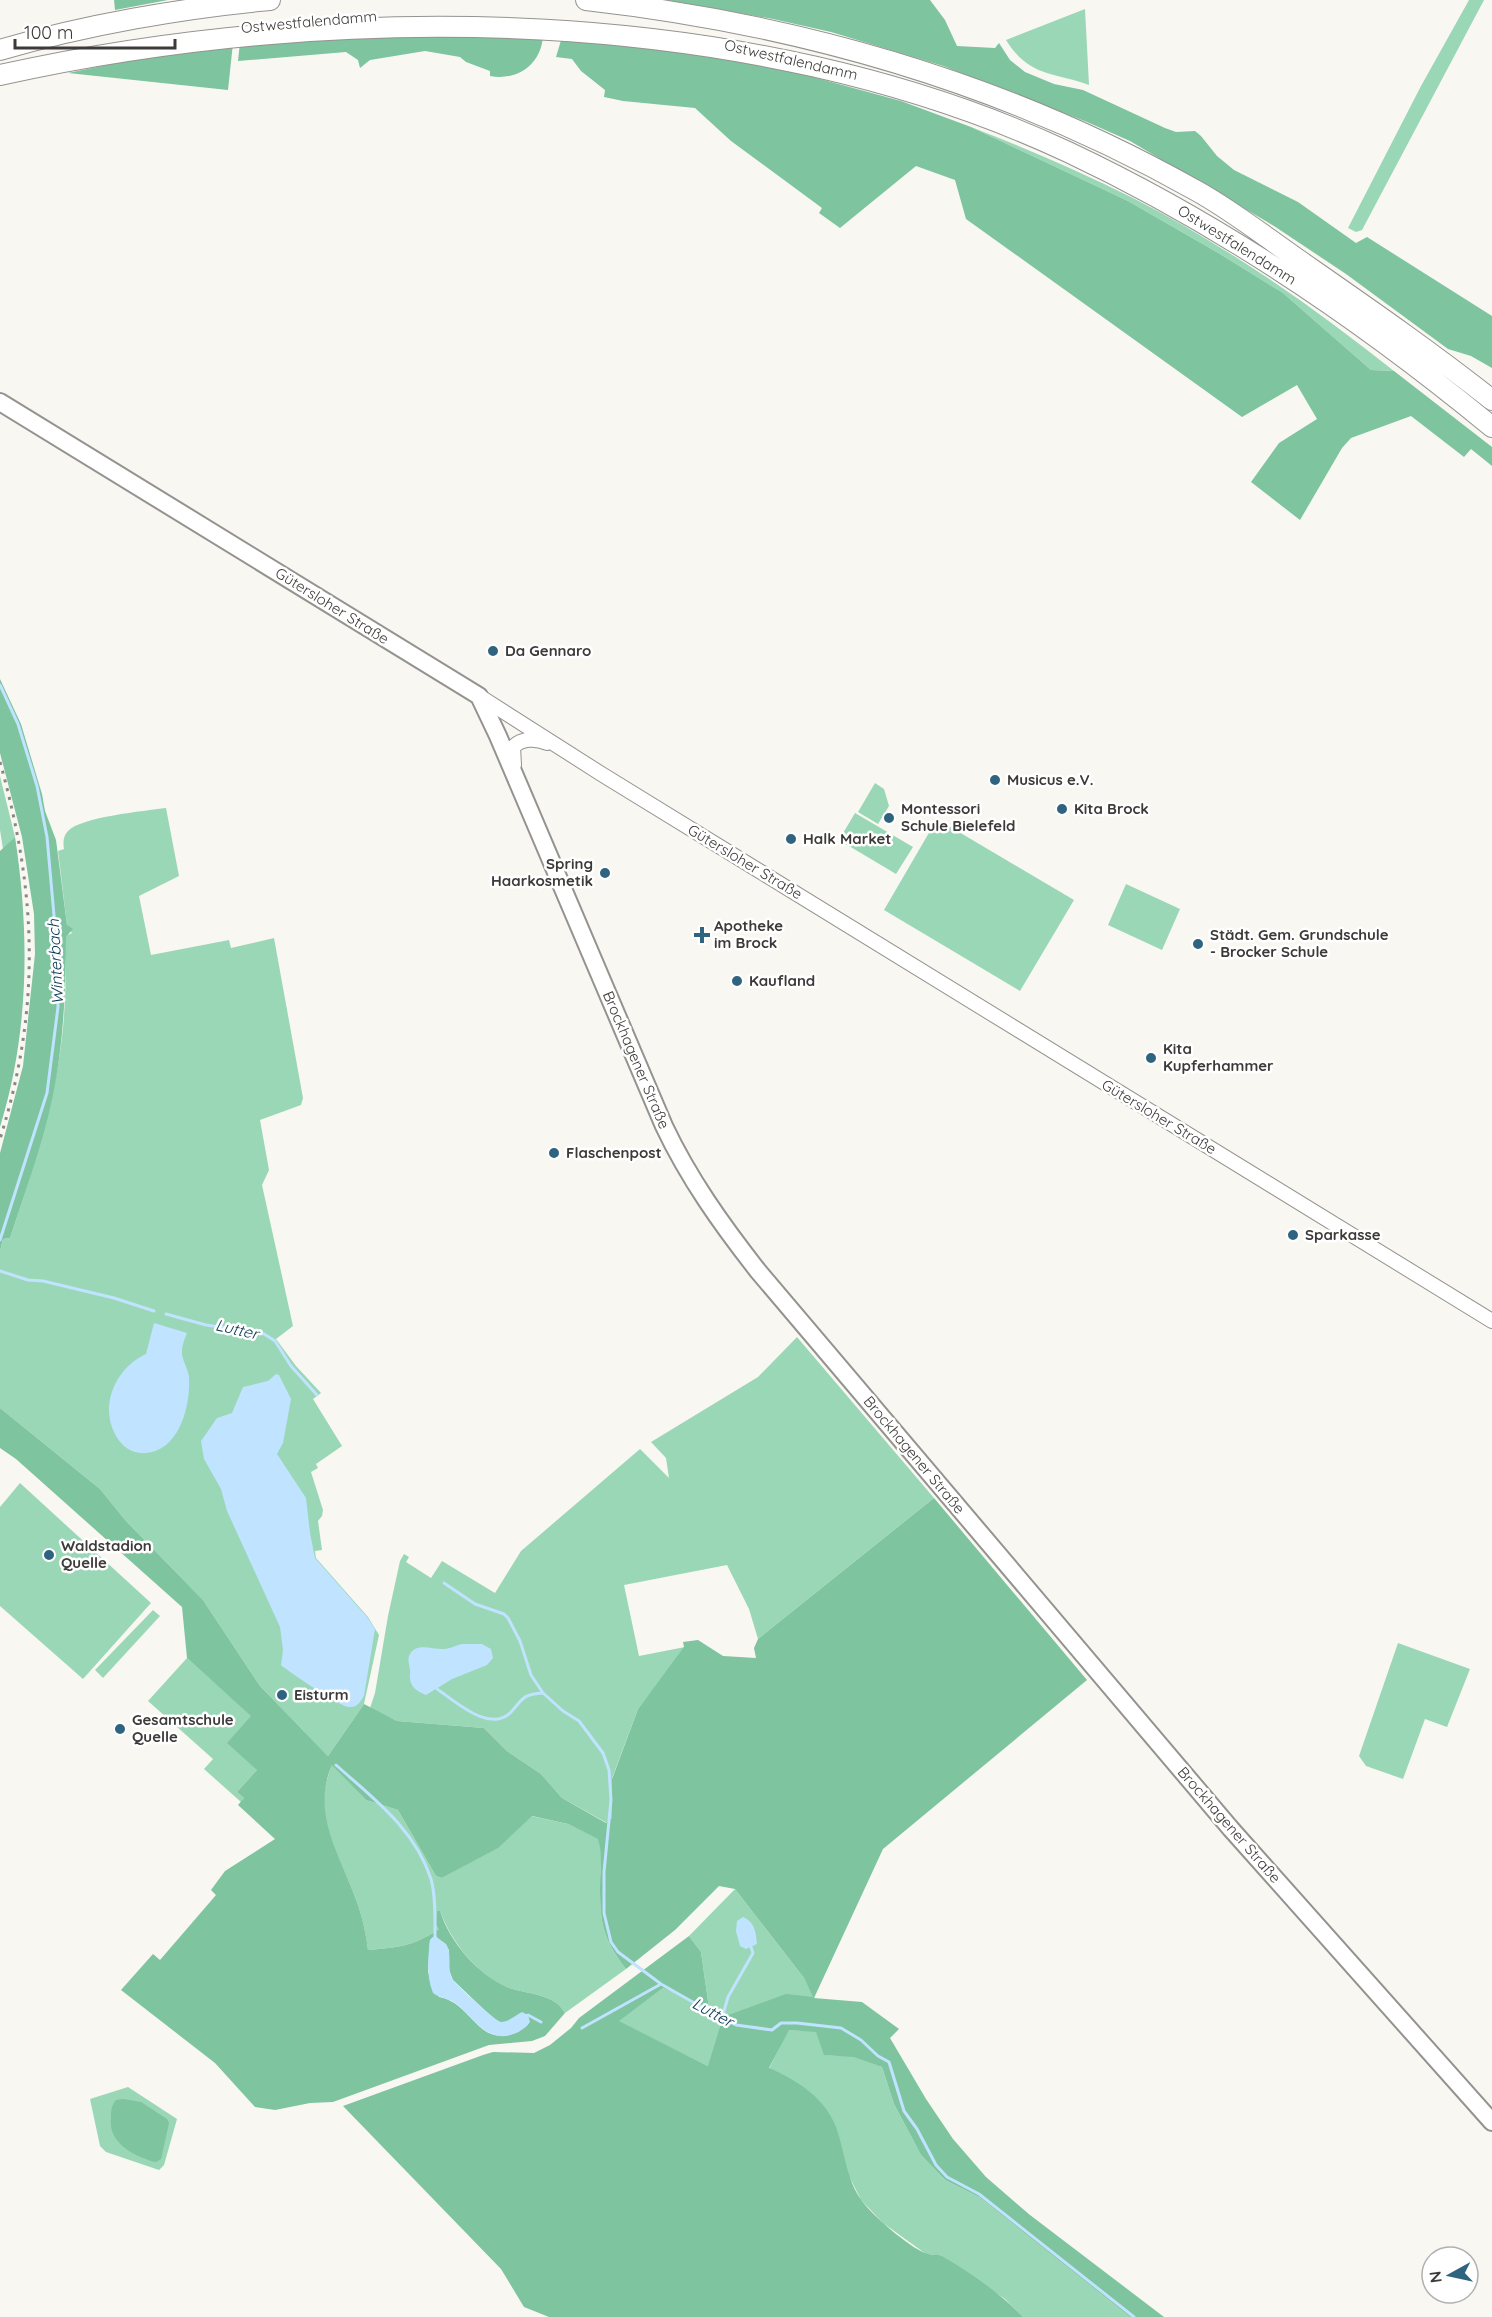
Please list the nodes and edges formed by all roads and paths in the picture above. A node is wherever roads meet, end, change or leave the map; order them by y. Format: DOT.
graph roads {
  1 [pos="268,0"];
  2 [pos="586,0"];
  3 [pos="0,50"];
  4 [pos="0,75"];
  5 [pos="1420,344"];
  6 [pos="1492,383"];
  7 [pos="1492,400"];
  8 [pos="0,402"];
  9 [pos="1492,427"];
  10 [pos="479,696"];
  11 [pos="558,747"];
  12 [pos="516,779"];
  13 [pos="1492,1321"];
  14 [pos="1492,2122"];
  1 -- 3 [label="highway, Ostwestfalendamm"];
  2 -- 5 [label="highway, Ostwestfalendamm"];
  4 -- 9 [label="highway, Ostwestfalendamm"];
  5 -- 6 [label="highway"];
  5 -- 7 [label="highway, Ostwestfalendamm"];
  8 -- 10 [label="main road, Gütersloher Straße"];
  10 -- 11 [label="street, Gütersloher Straße"];
  10 -- 12 [label="main road, Brockhagener Straße"];
  11 -- 12 [label="street"];
  11 -- 13 [label="street, Gütersloher Straße"];
  12 -- 14 [label="main road, Brockhagener Straße"];
}
